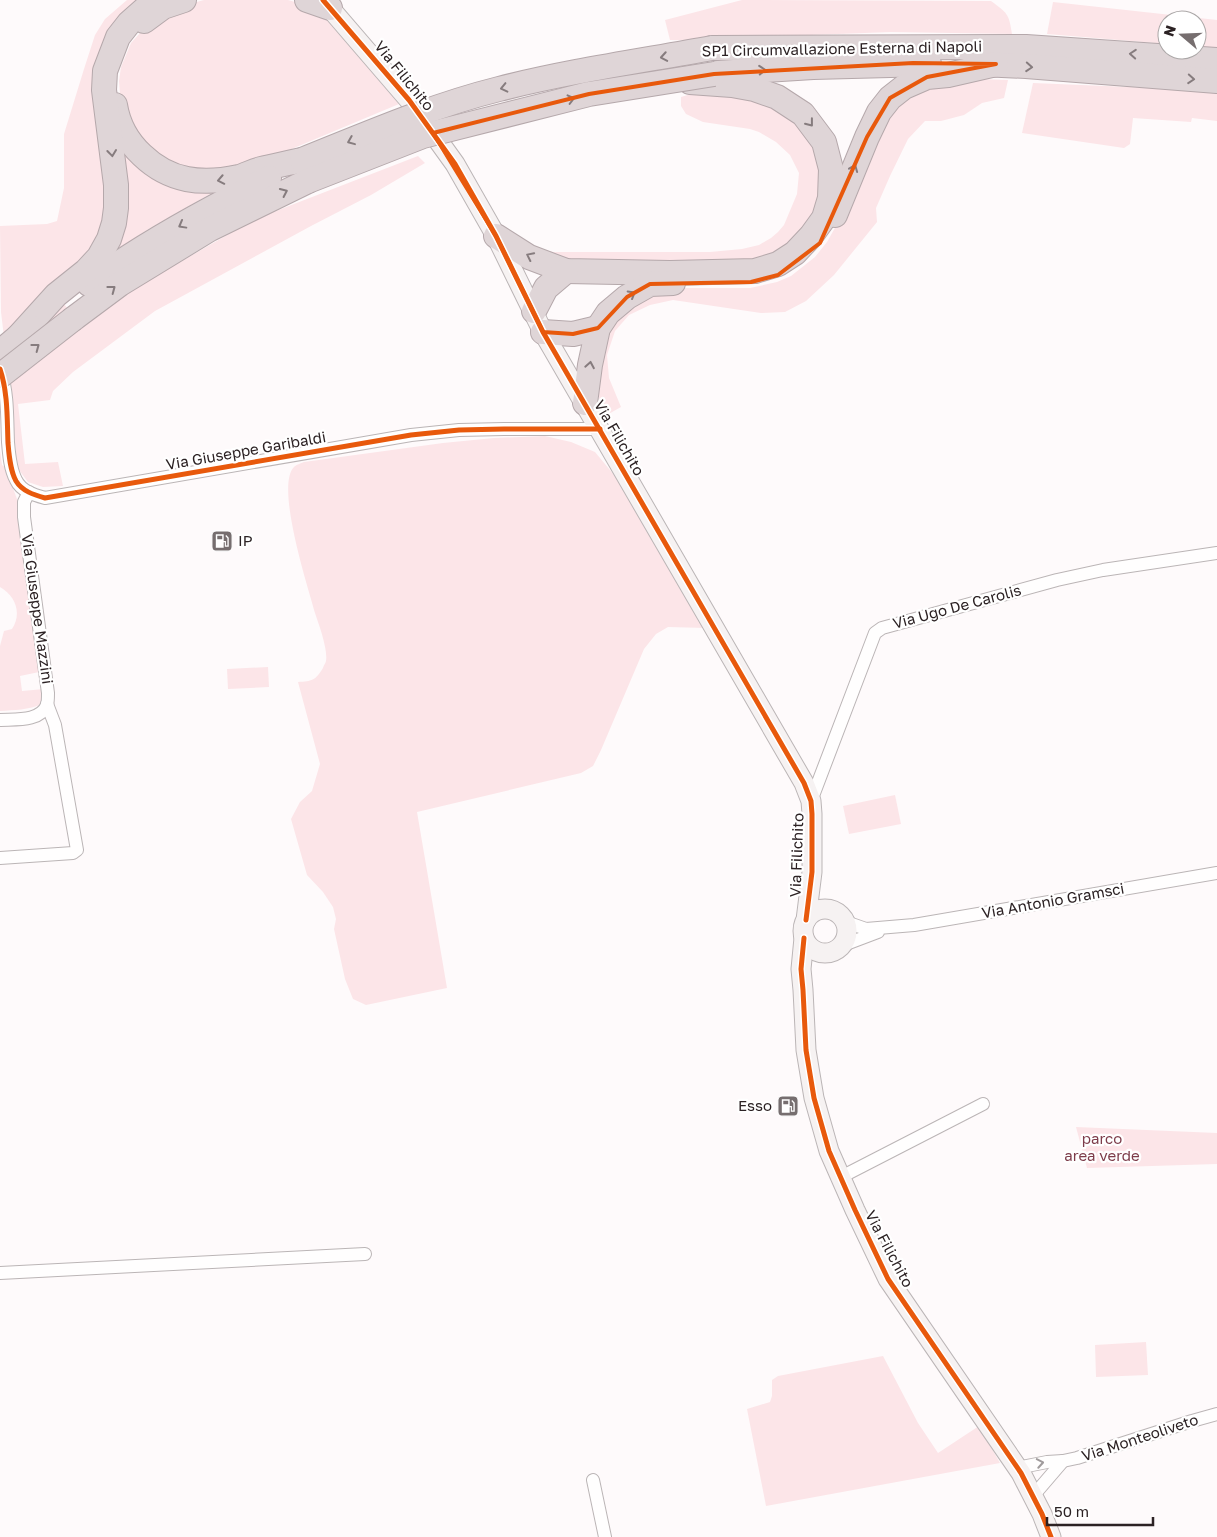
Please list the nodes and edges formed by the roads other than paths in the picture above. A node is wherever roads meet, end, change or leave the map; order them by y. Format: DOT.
graph roads {
  1 [pos="155,0"];
  2 [pos="184,0"];
  3 [pos="307,0"];
  4 [pos="326,4"];
  5 [pos="1217,60"];
  6 [pos="996,64"];
  7 [pos="708,78"];
  8 [pos="1217,81"];
  9 [pos="305,171"];
  10 [pos="496,236"];
  11 [pos="566,272"];
  12 [pos="64,305"];
  13 [pos="539,321"];
  14 [pos="598,328"];
  15 [pos="9,344"];
  16 [pos="0,369"];
  17 [pos="0,376"];
  18 [pos="585,403"];
  19 [pos="600,429"];
  20 [pos="29,492"];
  21 [pos="1217,553"];
  22 [pos="47,704"];
  23 [pos="0,720"];
  24 [pos="811,801"];
  25 [pos="0,858"];
  26 [pos="812,872"];
  27 [pos="1217,874"];
  28 [pos="839,916"];
  29 [pos="888,928"];
  30 [pos="805,929"];
  31 [pos="841,946"];
  32 [pos="823,953"];
  33 [pos="803,990"];
  34 [pos="983,1104"];
  35 [pos="841,1178"];
  36 [pos="364,1254"];
  37 [pos="0,1273"];
  38 [pos="1217,1414"];
  39 [pos="1063,1462"];
  40 [pos="1017,1468"];
  41 [pos="593,1480"];
  42 [pos="1033,1496"];
  43 [pos="605,1537"];
  44 [pos="1052,1537"];
  1 -- 12 [label="highway, one-way"];
  9 -- 2 [label="highway, one-way"];
  3 -- 4 [label="highway"];
  4 -- 10 [label="street, Via Filichito"];
  5 -- 9 [label="highway, SP1 Circumvallazione Esterna di Napoli, one-way, bridge"];
  7 -- 6 [label="highway, SP1 Circumvallazione Esterna di Napoli, one-way"];
  6 -- 8 [label="highway, SP1 Circumvallazione Esterna di Napoli, one-way"];
  14 -- 6 [label="highway, one-way"];
  9 -- 7 [label="highway, SP1 Circumvallazione Esterna di Napoli, one-way, bridge"];
  7 -- 11 [label="highway, one-way"];
  9 -- 12 [label="highway, SP1 Circumvallazione Esterna di Napoli"];
  11 -- 10 [label="highway, one-way"];
  10 -- 13 [label="street, Via Filichito"];
  11 -- 13 [label="highway"];
  12 -- 15 [label="highway, SP1 Circumvallazione Esterna di Napoli"];
  17 -- 12 [label="highway, SP1 Circumvallazione Esterna di Napoli, one-way, bridge"];
  13 -- 14 [label="highway"];
  13 -- 18 [label="street, Via Filichito"];
  18 -- 14 [label="highway, one-way"];
  16 -- 20 [label="street"];
  18 -- 19 [label="street, Via Filichito"];
  19 -- 20 [label="street, Via Giuseppe Garibaldi"];
  19 -- 24 [label="street, Via Filichito"];
  20 -- 22 [label="street, Via Giuseppe Mazzini"];
  21 -- 24 [label="street, Via Ugo De Carolis"];
  22 -- 23 [label="street, Via Giuseppe Mazzini"];
  22 -- 25 [label="street"];
  24 -- 26 [label="street, Via Filichito"];
  26 -- 28 [label="street, Via Filichito"];
  26 -- 30 [label="street, Via Filichito"];
  27 -- 29 [label="street, Via Antonio Gramsci"];
  28 -- 29 [label="street, Via Antonio Gramsci"];
  28 -- 30 [label="street"];
  28 -- 31 [label="street"];
  29 -- 31 [label="street, Via Antonio Gramsci"];
  30 -- 32 [label="street"];
  30 -- 33 [label="street, Via Filichito"];
  31 -- 32 [label="street"];
  32 -- 33 [label="street, Via Filichito"];
  33 -- 35 [label="street, Via Filichito"];
  34 -- 35 [label="street"];
  35 -- 40 [label="street, Via Filichito"];
  36 -- 37 [label="street"];
  38 -- 39 [label="street, Via Monteoliveto"];
  40 -- 39 [label="street, Via Monteoliveto, one-way"];
  39 -- 42 [label="street, Via Monteoliveto"];
  40 -- 42 [label="street, Via Filichito"];
  41 -- 43 [label="street"];
  42 -- 44 [label="street, Via Filichito"];
}
